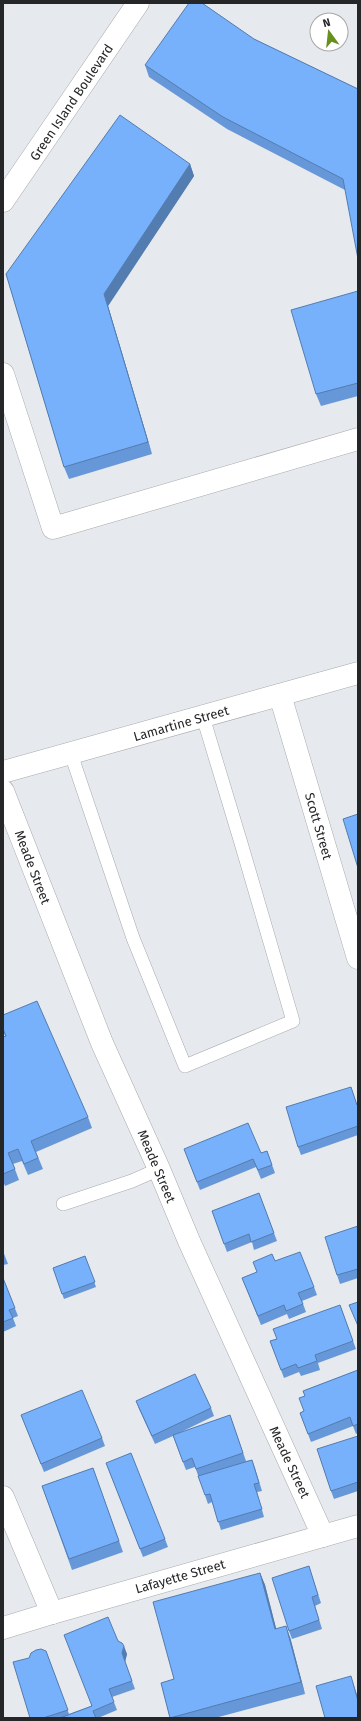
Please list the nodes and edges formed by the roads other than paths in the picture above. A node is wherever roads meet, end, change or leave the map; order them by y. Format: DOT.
graph roads {
  1 [pos="138,3"];
  2 [pos="3,201"];
  3 [pos="3,374"];
  4 [pos="358,439"];
  5 [pos="358,673"];
  6 [pos="280,695"];
  7 [pos="203,717"];
  8 [pos="70,754"];
  9 [pos="3,772"];
  10 [pos="3,791"];
  11 [pos="358,958"];
  12 [pos="159,1169"];
  13 [pos="62,1204"];
  14 [pos="3,1497"];
  15 [pos="358,1526"];
  16 [pos="324,1536"];
  17 [pos="52,1613"];
  18 [pos="3,1628"];
  1 -- 2 [label="street, Green Island Boulevard"];
  3 -- 4 [label="street"];
  5 -- 6 [label="street, Lamartine Street"];
  6 -- 7 [label="street, Lamartine Street"];
  6 -- 11 [label="street, Scott Street"];
  7 -- 8 [label="street, Lamartine Street"];
  7 -- 8 [label="lane"];
  8 -- 9 [label="street, Lamartine Street"];
  10 -- 12 [label="street, Meade Street"];
  12 -- 13 [label="lane"];
  12 -- 16 [label="street, Meade Street"];
  14 -- 17 [label="street"];
  15 -- 16 [label="street, Lafayette Street"];
  16 -- 17 [label="street, Lafayette Street"];
  17 -- 18 [label="street, Lafayette Street"];
}
